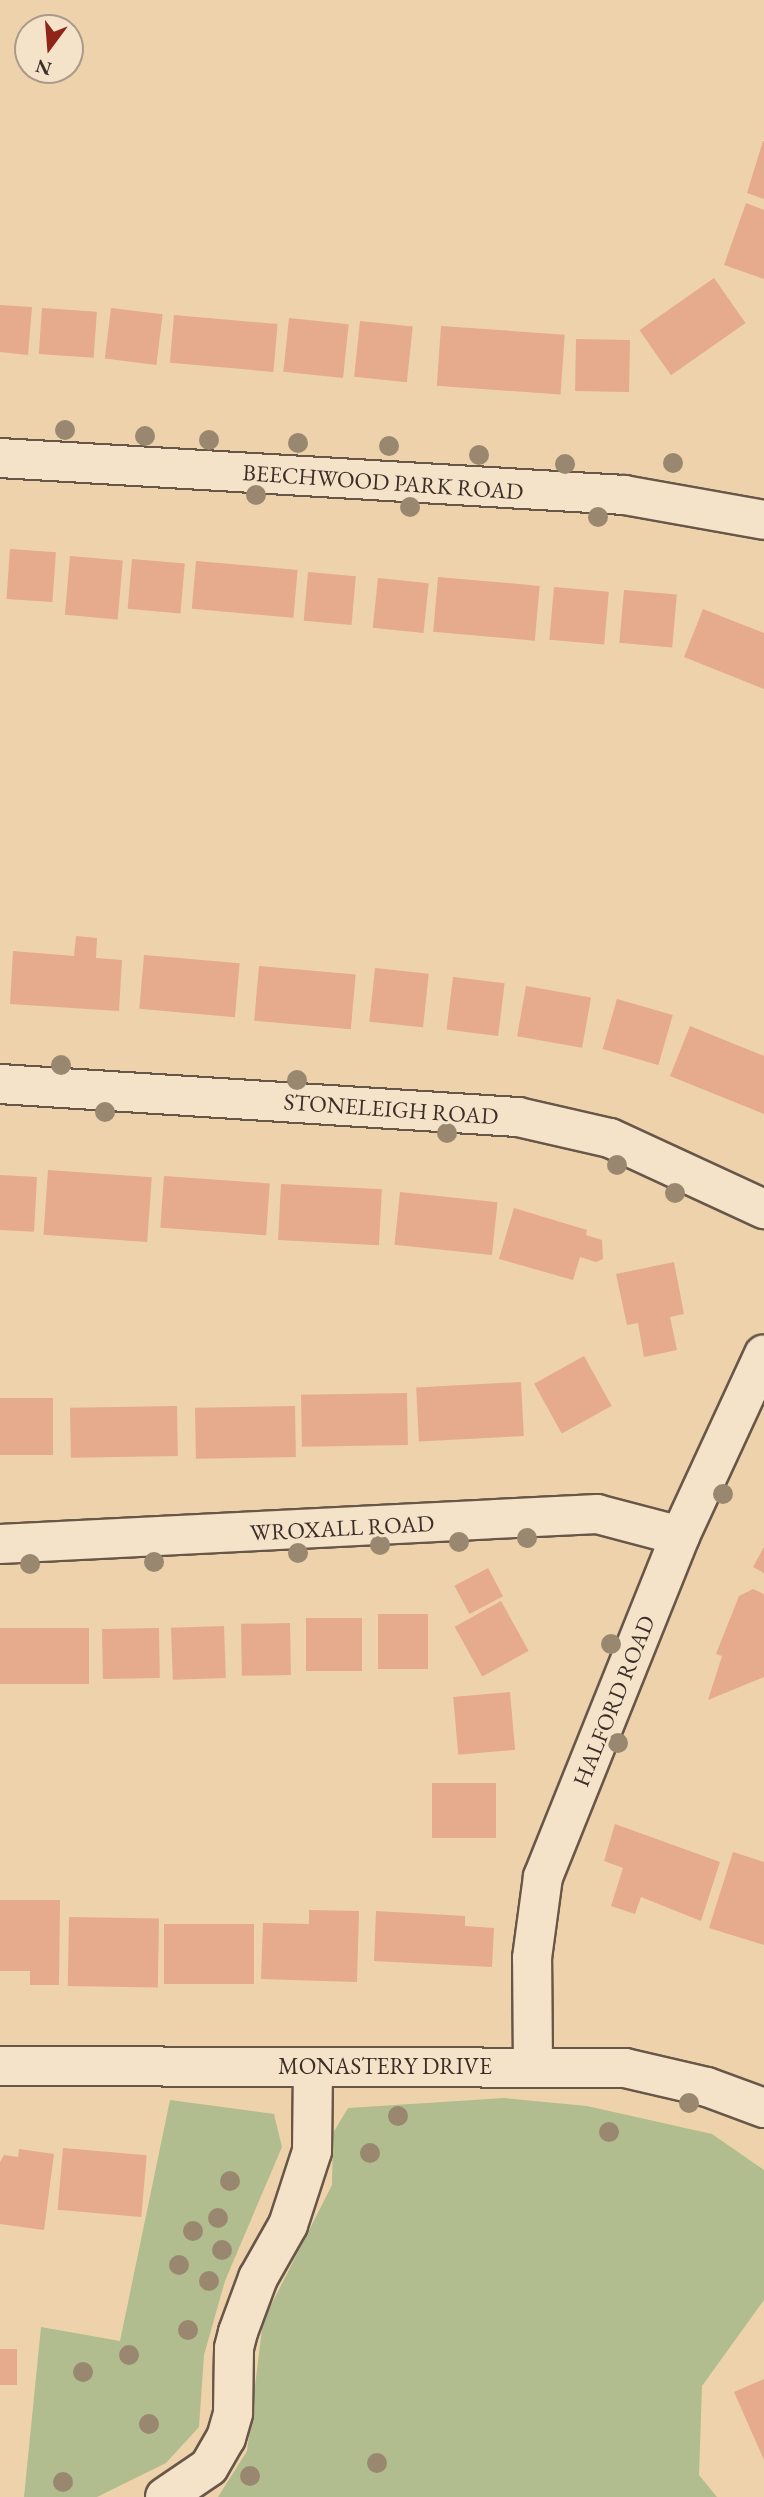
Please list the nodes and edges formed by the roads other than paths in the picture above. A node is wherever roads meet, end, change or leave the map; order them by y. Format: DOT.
graph roads {
  1 [pos="0,458"];
  2 [pos="764,520"];
  3 [pos="0,1084"];
  4 [pos="764,1209"];
  5 [pos="764,1354"];
  6 [pos="680,1536"];
  7 [pos="0,1544"];
  8 [pos="533,2065"];
  9 [pos="0,2066"];
  10 [pos="313,2067"];
  11 [pos="764,2108"];
  12 [pos="164,2497"];
  1 -- 2 [label="street, BEECHWOOD PARK ROAD"];
  3 -- 4 [label="street, STONELEIGH ROAD"];
  5 -- 6 [label="street, HALFORD ROAD"];
  6 -- 7 [label="street, WROXALL ROAD"];
  6 -- 8 [label="street, HALFORD ROAD"];
  8 -- 10 [label="street, MONASTERY DRIVE"];
  8 -- 11 [label="street, MONASTERY DRIVE"];
  9 -- 10 [label="street, MONASTERY DRIVE"];
  10 -- 12 [label="street"];
}
